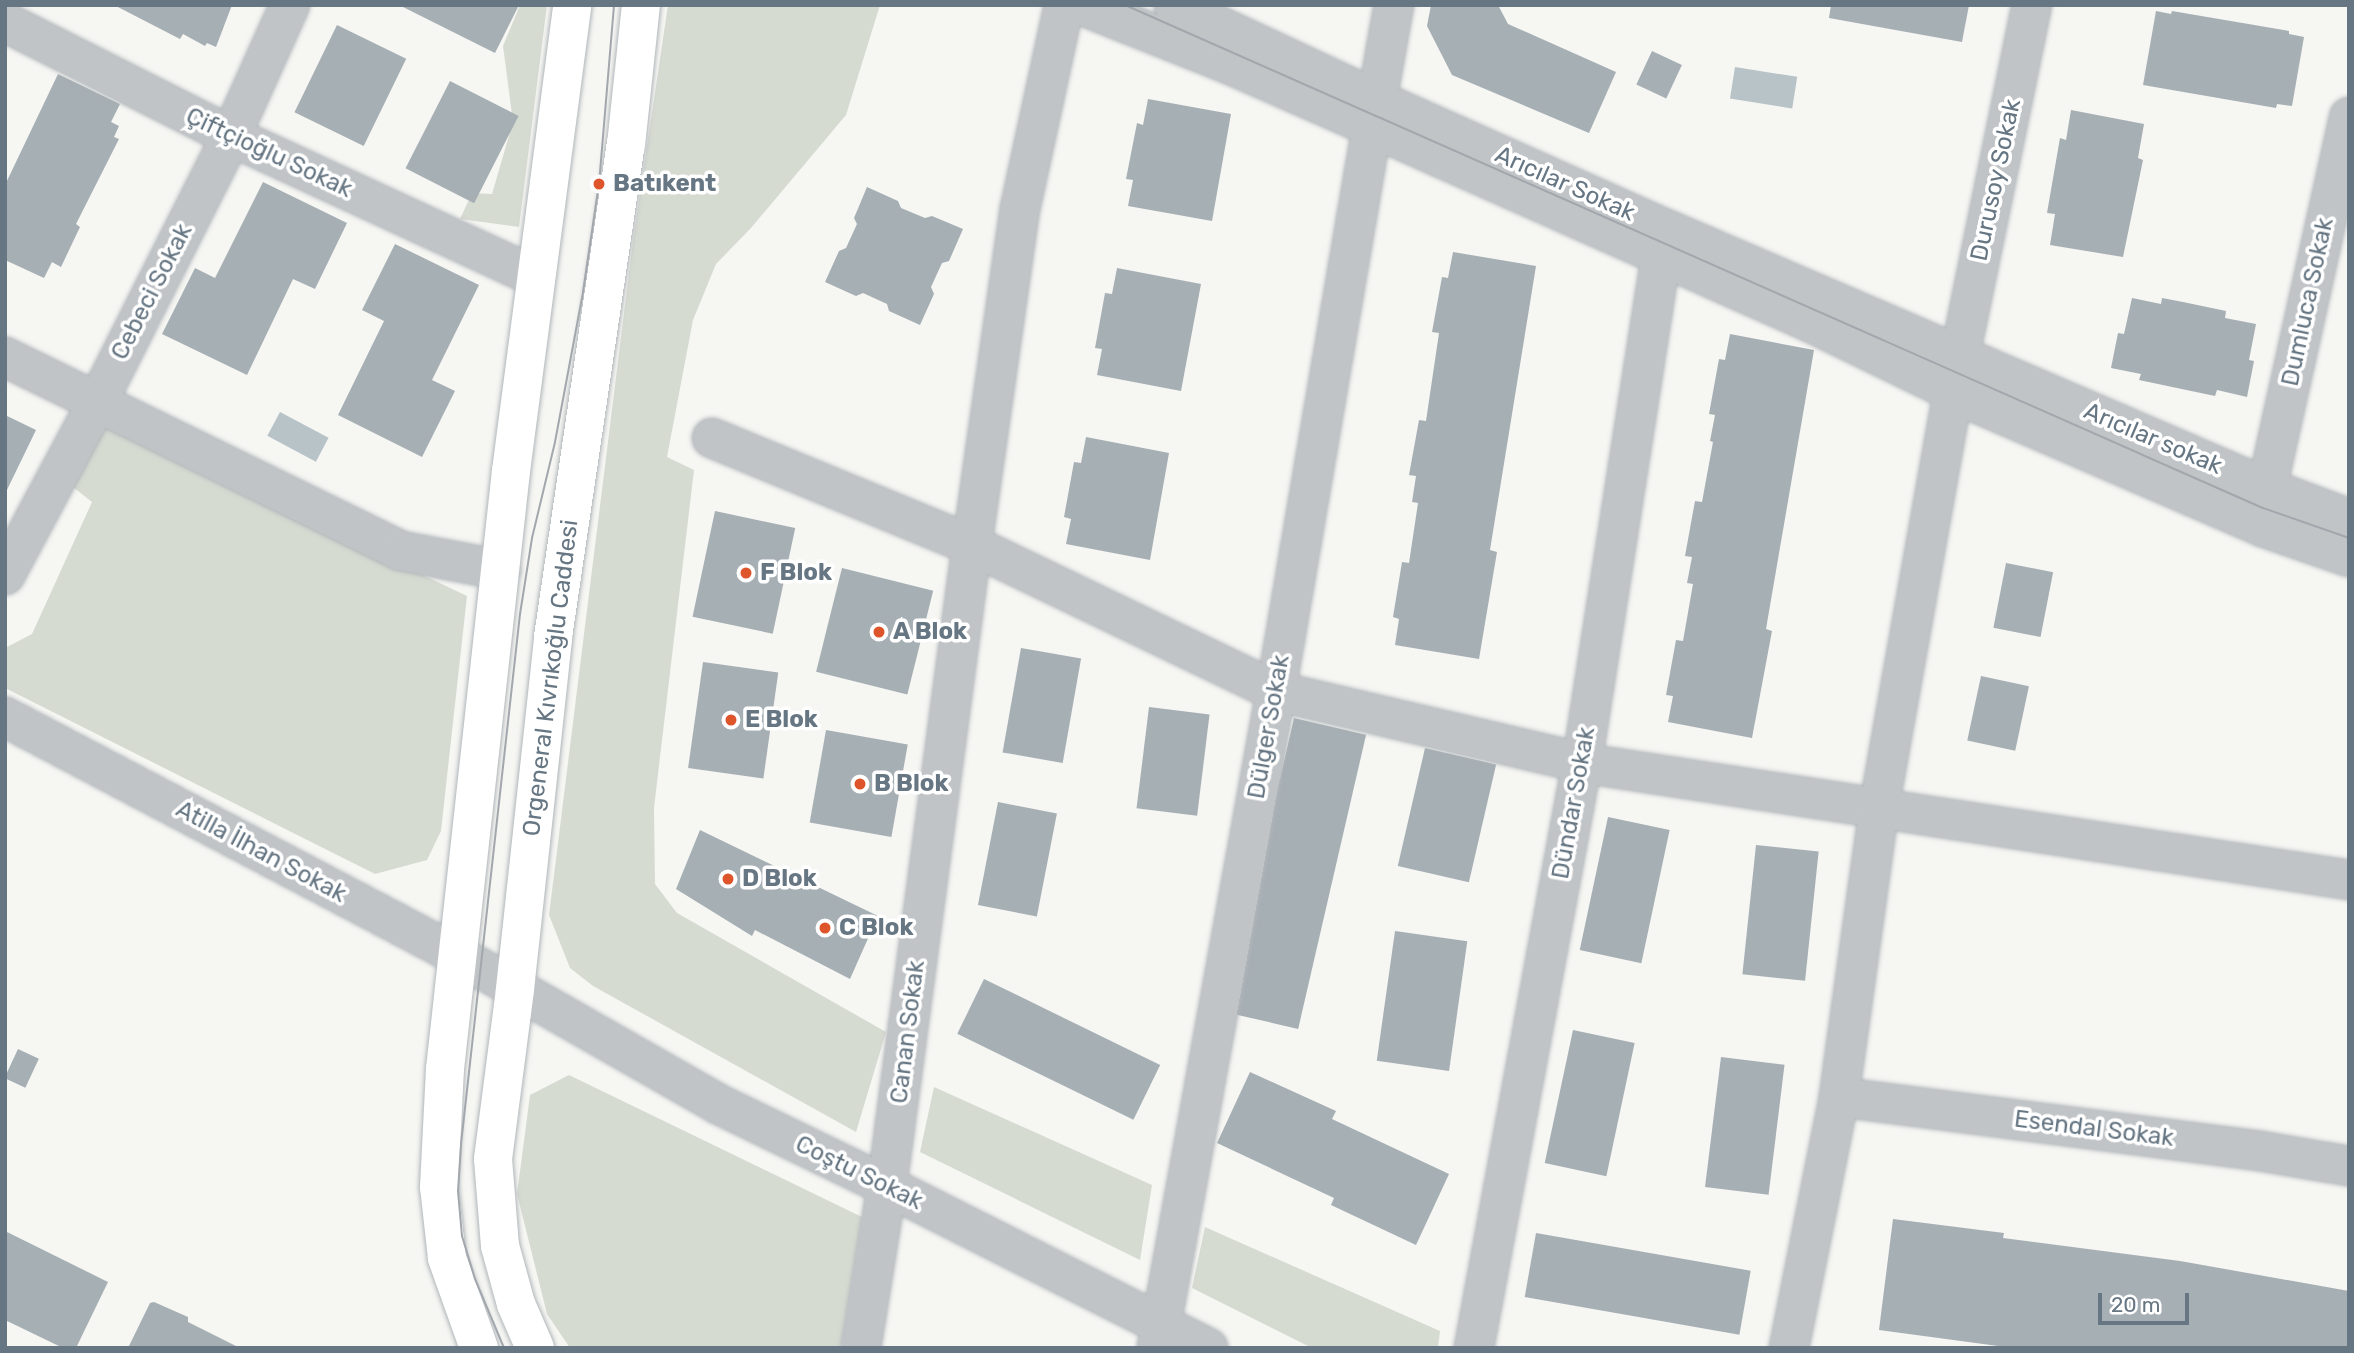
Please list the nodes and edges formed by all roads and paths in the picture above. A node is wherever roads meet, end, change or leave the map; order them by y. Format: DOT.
graph roads {
  1 [pos="290,5"];
  2 [pos="572,5"];
  3 [pos="640,5"];
  4 [pos="1064,5"];
  5 [pos="1081,5"];
  6 [pos="1174,5"];
  7 [pos="1394,5"];
  8 [pos="2032,5"];
  9 [pos="5,22"];
  10 [pos="1374,114"];
  11 [pos="2349,117"];
  12 [pos="231,136"];
  13 [pos="1661,257"];
  14 [pos="536,277"];
  15 [pos="5,357"];
  16 [pos="1957,373"];
  17 [pos="97,403"];
  18 [pos="712,438"];
  19 [pos="2267,488"];
  20 [pos="2349,519"];
  21 [pos="972,545"];
  22 [pos="2349,557"];
  23 [pos="500,570"];
  24 [pos="5,575"];
  25 [pos="1276,691"];
  26 [pos="5,718"];
  27 [pos="1582,763"];
  28 [pos="1879,808"];
  29 [pos="2349,880"];
  30 [pos="457,955"];
  31 [pos="515,989"];
  32 [pos="1839,1097"];
  33 [pos="2349,1166"];
  34 [pos="887,1186"];
  35 [pos="1158,1337"];
  36 [pos="479,1348"];
  37 [pos="535,1348"];
  38 [pos="861,1348"];
  39 [pos="1208,1348"];
  40 [pos="1474,1348"];
  41 [pos="1789,1348"];
  1 -- 12 [label="street, Cebeci Sokak"];
  2 -- 14 [label="main road"];
  3 -- 31 [label="main road, Orgeneral Kıvrıkoğlu Caddesi"];
  4 -- 21 [label="street, Canan Sokak"];
  5 -- 10 [label="street"];
  6 -- 10 [label="street, Arıcılar Sokak"];
  7 -- 10 [label="street, Dülger Sokak"];
  8 -- 16 [label="street, Durusoy Sokak"];
  9 -- 12 [label="street, Çiftçioğlu Sokak"];
  10 -- 13 [label="street"];
  10 -- 16 [label="street, Arıcılar Sokak"];
  10 -- 25 [label="street, Dülger Sokak"];
  11 -- 19 [label="street, Dumluca Sokak"];
  12 -- 14 [label="street, Çiftçioğlu Sokak"];
  12 -- 17 [label="street, Cebeci Sokak"];
  13 -- 16 [label="street"];
  13 -- 27 [label="street, Dündar Sokak"];
  14 -- 23 [label="main road"];
  15 -- 17 [label="street"];
  16 -- 19 [label="street, Arıcılar sokak"];
  16 -- 22 [label="street"];
  16 -- 28 [label="street, Durusoy Sokak"];
  17 -- 23 [label="street"];
  17 -- 24 [label="street, Cebeci Sokak"];
  18 -- 21 [label="street"];
  19 -- 20 [label="street, Arıcılar sokak"];
  21 -- 25 [label="street"];
  21 -- 34 [label="street, Canan Sokak"];
  23 -- 30 [label="main road"];
  25 -- 27 [label="street"];
  25 -- 35 [label="street, Dülger Sokak"];
  26 -- 30 [label="street, Atilla İlhan Sokak"];
  27 -- 28 [label="street"];
  27 -- 40 [label="street, Dündar Sokak"];
  28 -- 29 [label="street"];
  28 -- 32 [label="street, Durusoy Sokak"];
  30 -- 31 [label="street, Atilla İlhan Sokak"];
  30 -- 36 [label="main road"];
  31 -- 34 [label="street, Coştu Sokak"];
  31 -- 37 [label="main road, Orgeneral Kıvrıkoğlu Caddesi"];
  32 -- 33 [label="street, Esendal Sokak"];
  32 -- 41 [label="street, Durusoy Sokak"];
  34 -- 35 [label="street, Coştu Sokak"];
  34 -- 38 [label="street, Canan Sokak"];
  35 -- 39 [label="street, Coştu Sokak"];
}
